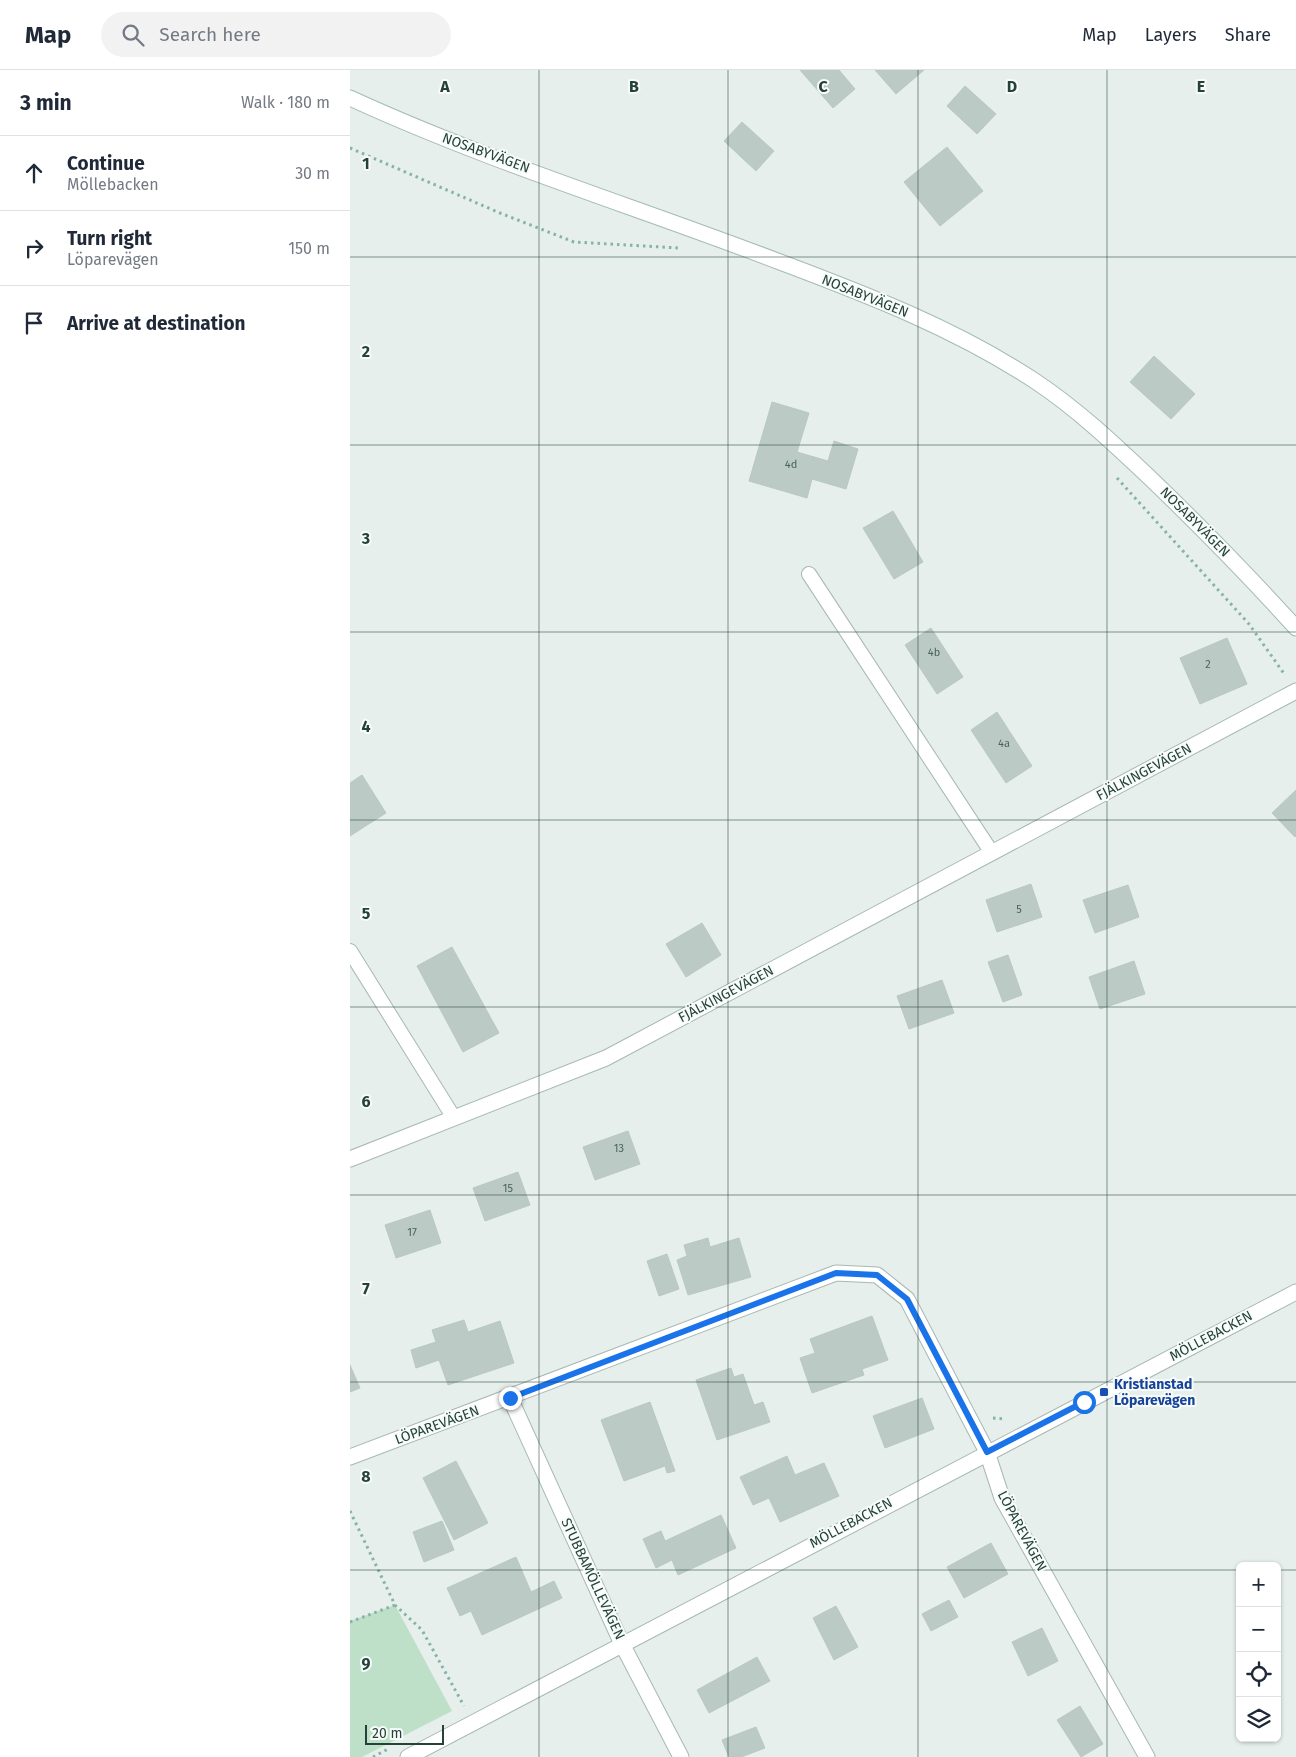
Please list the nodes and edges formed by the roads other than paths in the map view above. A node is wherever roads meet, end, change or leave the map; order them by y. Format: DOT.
graph roads {
  1 [pos="350,98"];
  2 [pos="809,574"];
  3 [pos="1296,628"];
  4 [pos="1293,686"];
  5 [pos="992,853"];
  6 [pos="350,951"];
  7 [pos="454,1118"];
  8 [pos="350,1159"];
  9 [pos="1296,1292"];
  10 [pos="510,1398"];
  11 [pos="987,1452"];
  12 [pos="350,1457"];
  13 [pos="622,1644"];
  14 [pos="408,1757"];
  15 [pos="681,1757"];
  16 [pos="1146,1757"];
  1 -- 3 [label="street, NOSABYVÄGEN"];
  2 -- 5 [label="lane"];
  4 -- 5 [label="street, FJÄLKINGEVÄGEN"];
  5 -- 7 [label="street, FJÄLKINGEVÄGEN"];
  6 -- 7 [label="lane"];
  7 -- 8 [label="street, FJÄLKINGEVÄGEN"];
  9 -- 11 [label="street, MÖLLEBACKEN"];
  10 -- 11 [label="street, LÖPAREVÄGEN"];
  10 -- 12 [label="street, LÖPAREVÄGEN"];
  10 -- 13 [label="street, STUBBAMÖLLEVÄGEN"];
  11 -- 13 [label="street, MÖLLEBACKEN"];
  11 -- 16 [label="street, LÖPAREVÄGEN"];
  13 -- 14 [label="street, MÖLLEBACKEN"];
  13 -- 15 [label="street, STUBBAMÖLLEVÄGEN"];
}
